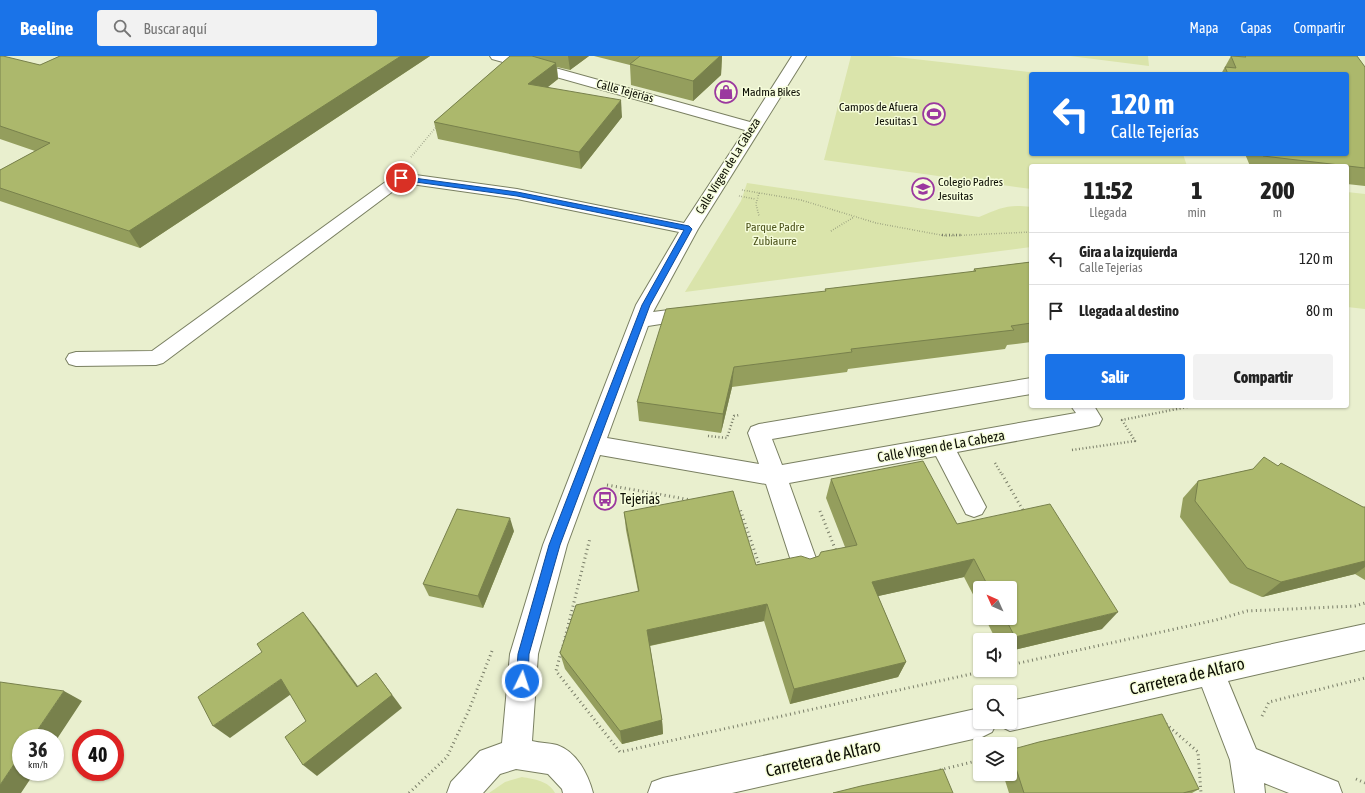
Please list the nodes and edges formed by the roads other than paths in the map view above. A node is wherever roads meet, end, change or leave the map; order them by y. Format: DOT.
graph roads {
  1 [pos="497,56"];
  2 [pos="799,56"];
  3 [pos="752,127"];
  4 [pos="689,229"];
  5 [pos="709,311"];
  6 [pos="640,320"];
  7 [pos="76,359"];
  8 [pos="1029,386"];
  9 [pos="1083,408"];
  10 [pos="593,444"];
  11 [pos="942,446"];
  12 [pos="775,476"];
  13 [pos="974,507"];
  14 [pos="804,562"];
  15 [pos="1365,637"];
  16 [pos="1210,671"];
  17 [pos="1017,714"];
  18 [pos="973,724"];
  19 [pos="516,754"];
  20 [pos="1245,760"];
  21 [pos="462,793"];
  22 [pos="578,793"];
  23 [pos="664,793"];
  24 [pos="1250,793"];
  25 [pos="1327,793"];
  1 -- 3 [label="street, Calle Tejerías"];
  2 -- 3 [label="street, Calle Virgen de La Cabeza"];
  3 -- 4 [label="street, Calle Virgen de La Cabeza"];
  4 -- 6 [label="street, Calle Virgen de La Cabeza"];
  4 -- 7 [label="street"];
  5 -- 6 [label="street"];
  6 -- 10 [label="street, Calle Virgen de La Cabeza"];
  8 -- 12 [label="street"];
  9 -- 11 [label="street, Calle Virgen de La Cabeza"];
  10 -- 12 [label="street, Calle Virgen de La Cabeza"];
  10 -- 19 [label="street, Calle Virgen de La Cabeza"];
  11 -- 12 [label="street, Calle Virgen de La Cabeza"];
  11 -- 13 [label="street"];
  12 -- 14 [label="street"];
  15 -- 16 [label="street, Carretera de Alfaro"];
  16 -- 17 [label="street, Carretera de Alfaro"];
  16 -- 20 [label="street"];
  18 -- 23 [label="street, Carretera de Alfaro"];
  19 -- 21 [label="street"];
  19 -- 22 [label="street"];
  20 -- 24 [label="street"];
  20 -- 25 [label="street"];
}
